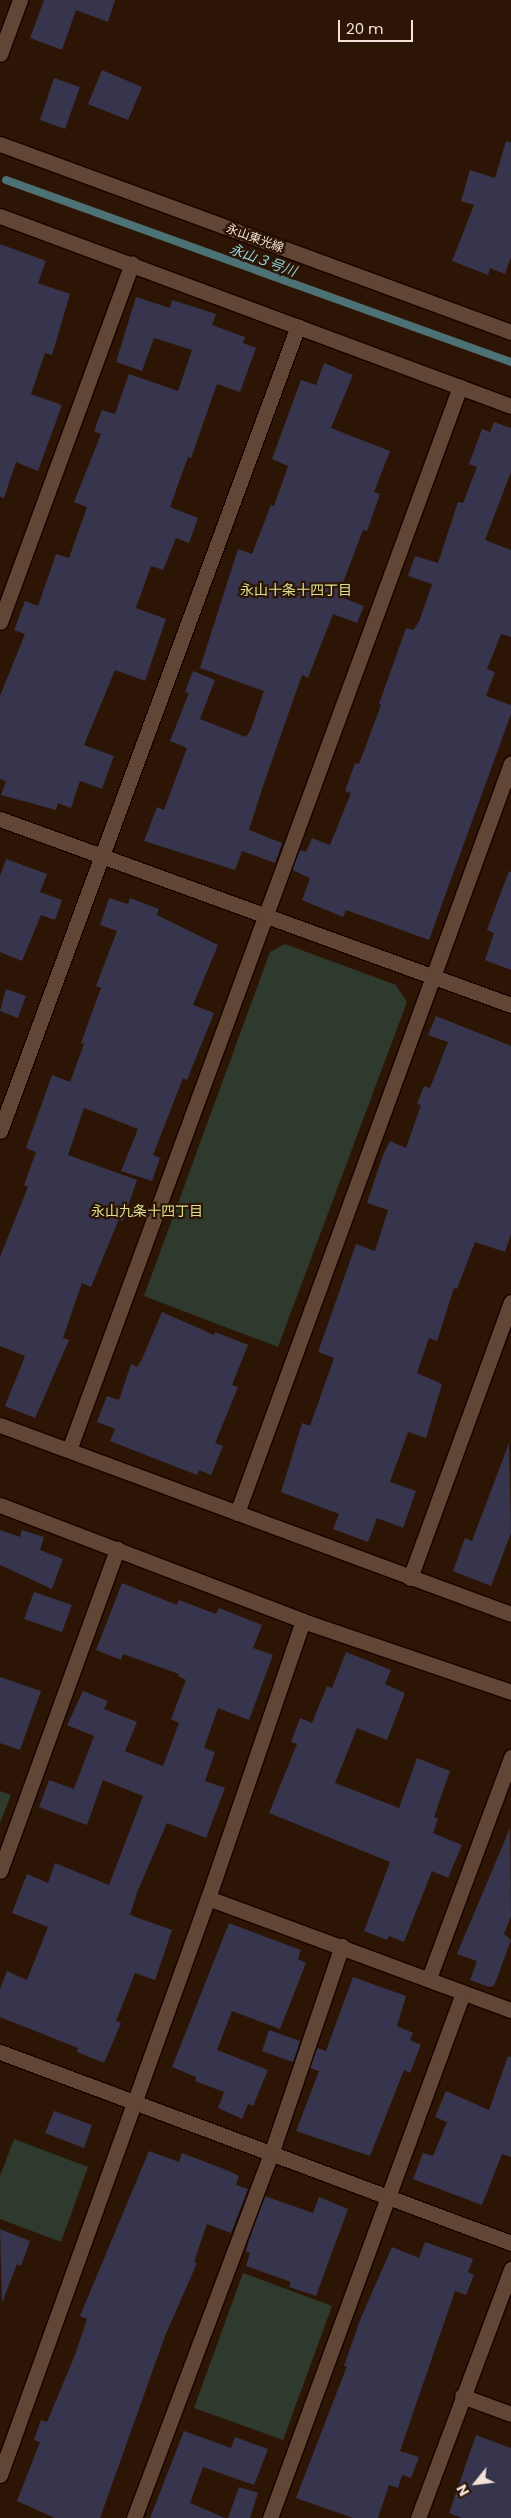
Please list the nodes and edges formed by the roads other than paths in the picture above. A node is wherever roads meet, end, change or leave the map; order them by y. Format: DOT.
graph roads {
  1 [pos="20,0"];
  2 [pos="0,54"];
  3 [pos="0,144"];
  4 [pos="0,216"];
  5 [pos="132,264"];
  6 [pos="298,326"];
  7 [pos="511,332"];
  8 [pos="460,387"];
  9 [pos="511,406"];
  10 [pos="0,622"];
  11 [pos="511,763"];
  12 [pos="0,819"];
  13 [pos="101,856"];
  14 [pos="267,917"];
  15 [pos="432,977"];
  16 [pos="511,1005"];
  17 [pos="0,1131"];
  18 [pos="511,1302"];
  19 [pos="0,1424"];
  20 [pos="69,1450"];
  21 [pos="0,1505"];
  22 [pos="237,1512"];
  23 [pos="117,1549"];
  24 [pos="410,1578"];
  25 [pos="511,1614"];
  26 [pos="303,1621"];
  27 [pos="511,1692"];
  28 [pos="511,1756"];
  29 [pos="0,1871"];
  30 [pos="208,1898"];
  31 [pos="342,1946"];
  32 [pos="429,1978"];
  33 [pos="462,1993"];
  34 [pos="511,2010"];
  35 [pos="0,2052"];
  36 [pos="134,2104"];
  37 [pos="271,2154"];
  38 [pos="388,2196"];
  39 [pos="511,2243"];
  40 [pos="511,2269"];
  41 [pos="462,2396"];
  42 [pos="511,2414"];
  43 [pos="0,2475"];
  44 [pos="134,2518"];
  45 [pos="270,2518"];
  46 [pos="418,2518"];
  1 -- 2 [label="street"];
  3 -- 7 [label="street, 永山東光線"];
  4 -- 5 [label="street"];
  5 -- 6 [label="street"];
  5 -- 10 [label="street"];
  6 -- 8 [label="street"];
  6 -- 13 [label="street"];
  8 -- 9 [label="street"];
  8 -- 14 [label="street"];
  11 -- 15 [label="street"];
  12 -- 13 [label="street"];
  13 -- 14 [label="street"];
  13 -- 17 [label="street"];
  14 -- 15 [label="street"];
  14 -- 20 [label="street"];
  15 -- 16 [label="street"];
  15 -- 22 [label="street"];
  18 -- 24 [label="street"];
  19 -- 20 [label="street"];
  20 -- 22 [label="street"];
  21 -- 23 [label="street"];
  22 -- 24 [label="street"];
  23 -- 26 [label="street"];
  23 -- 29 [label="street"];
  24 -- 25 [label="street"];
  26 -- 27 [label="street"];
  26 -- 30 [label="street"];
  28 -- 32 [label="street"];
  30 -- 31 [label="street"];
  30 -- 36 [label="street"];
  31 -- 32 [label="street"];
  31 -- 37 [label="street"];
  32 -- 33 [label="street"];
  33 -- 34 [label="street"];
  33 -- 38 [label="street"];
  35 -- 36 [label="street"];
  36 -- 37 [label="street"];
  36 -- 43 [label="street"];
  37 -- 38 [label="street"];
  37 -- 44 [label="street"];
  38 -- 39 [label="street"];
  38 -- 45 [label="street"];
  40 -- 41 [label="street"];
  41 -- 42 [label="street"];
  41 -- 46 [label="street"];
}
